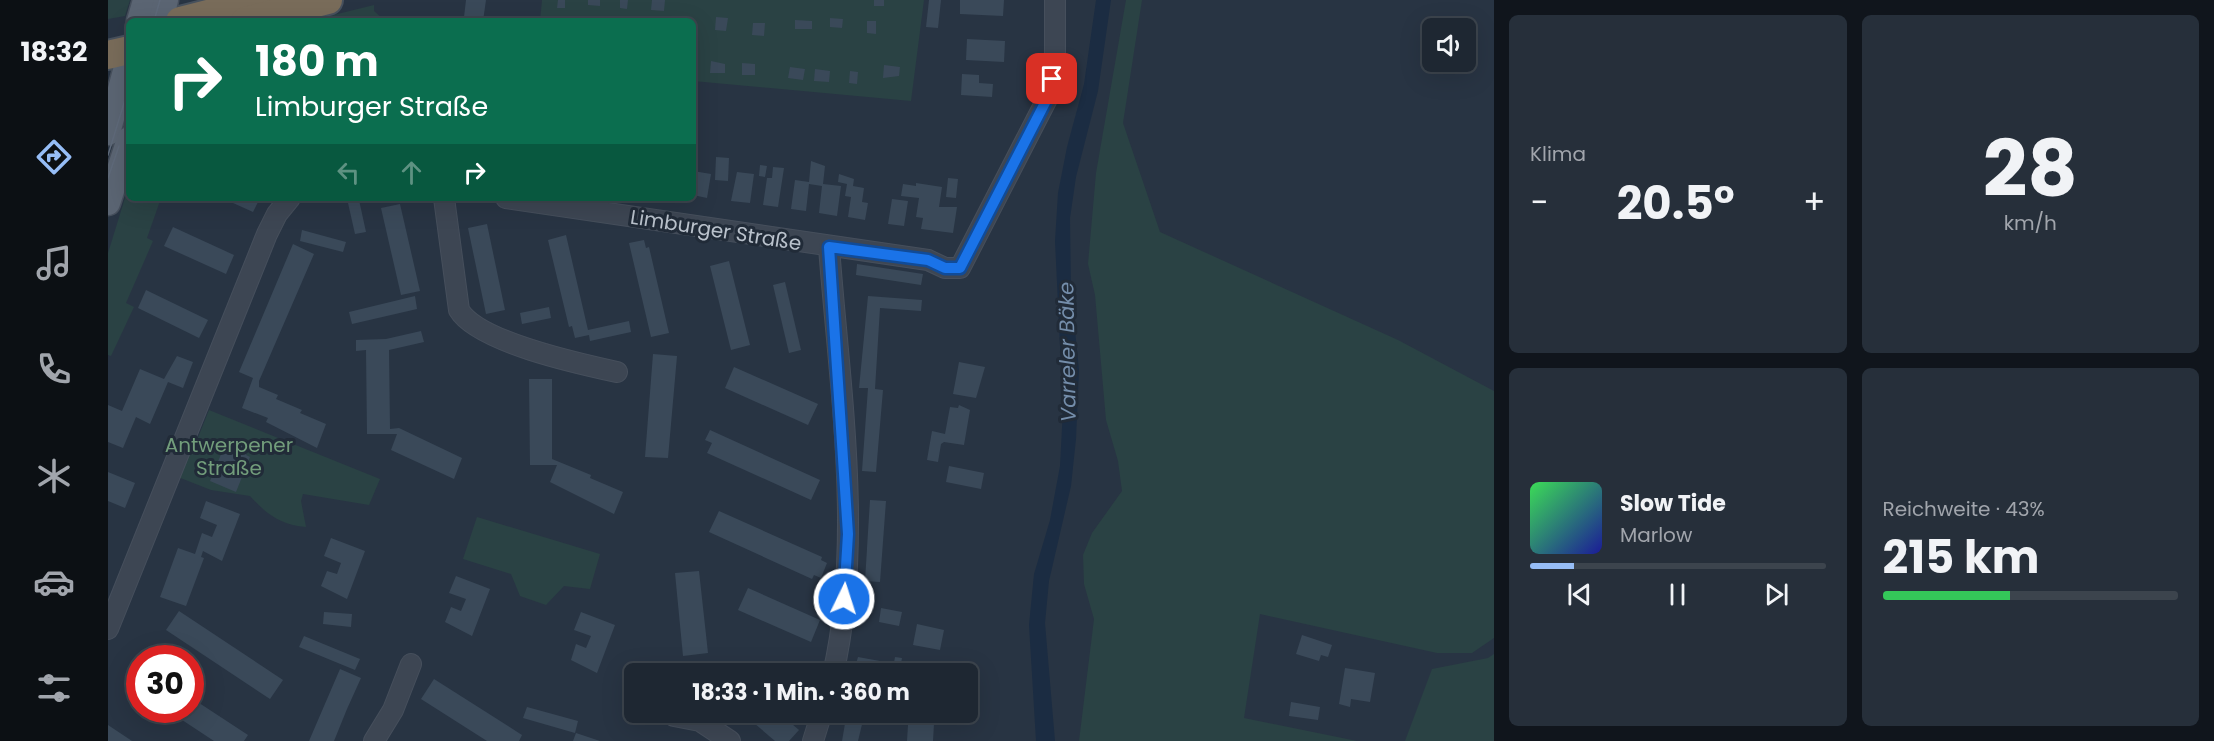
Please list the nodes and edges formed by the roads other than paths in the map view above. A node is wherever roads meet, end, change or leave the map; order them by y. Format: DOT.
graph roads {
  1 [pos="263,0"];
  2 [pos="328,0"];
  3 [pos="1055,0"];
  4 [pos="192,18"];
  5 [pos="257,18"];
  6 [pos="126,35"];
  7 [pos="108,39"];
  8 [pos="123,57"];
  9 [pos="108,133"];
  10 [pos="126,148"];
  11 [pos="288,201"];
  12 [pos="444,201"];
  13 [pos="526,201"];
  14 [pos="108,203"];
  15 [pos="829,247"];
  16 [pos="616,372"];
  17 [pos="108,629"];
  18 [pos="836,663"];
  19 [pos="411,664"];
  20 [pos="703,723"];
  21 [pos="819,723"];
  22 [pos="374,741"];
  23 [pos="730,741"];
  24 [pos="813,741"];
  1 -- 4 [label="highway"];
  2 -- 5 [label="highway"];
  3 -- 15 [label="street, Limburger Straße"];
  6 -- 7 [label="highway"];
  8 -- 9 [label="main road"];
  10 -- 14 [label="main road"];
  11 -- 17 [label="street"];
  12 -- 16 [label="street"];
  13 -- 15 [label="street, Limburger Straße"];
  15 -- 18 [label="street"];
  19 -- 22 [label="street"];
  20 -- 23 [label="street"];
  21 -- 24 [label="street"];
}
